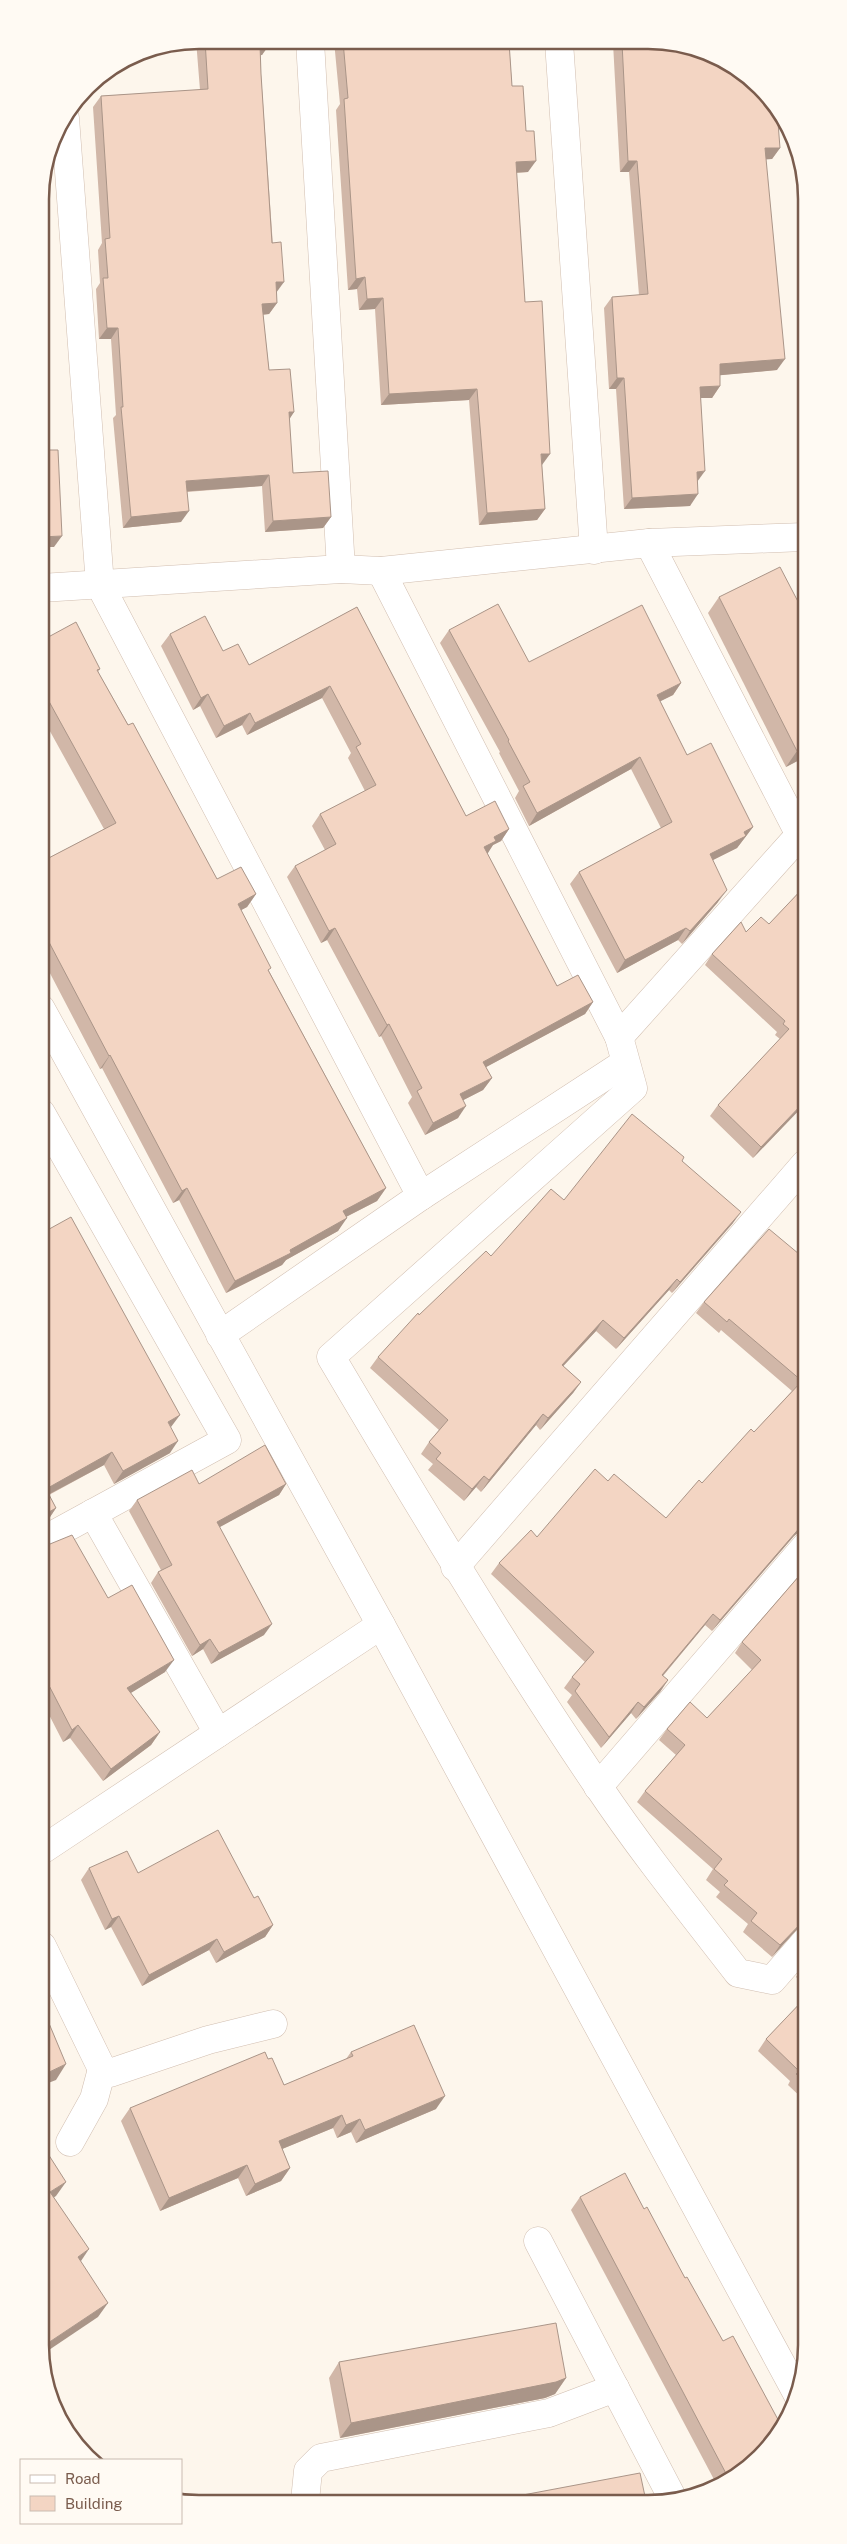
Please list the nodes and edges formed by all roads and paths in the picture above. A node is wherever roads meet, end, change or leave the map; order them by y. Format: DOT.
graph roads {
  1 [pos="310,49"];
  2 [pos="560,49"];
  3 [pos="66,129"];
  4 [pos="798,537"];
  5 [pos="649,543"];
  6 [pos="594,550"];
  7 [pos="341,568"];
  8 [pos="381,571"];
  9 [pos="100,585"];
  10 [pos="49,588"];
  11 [pos="798,824"];
  12 [pos="798,837"];
  13 [pos="49,1024"];
  14 [pos="622,1050"];
  15 [pos="49,1125"];
  16 [pos="798,1172"];
  17 [pos="421,1196"];
  18 [pos="220,1335"];
  19 [pos="93,1513"];
  20 [pos="49,1537"];
  21 [pos="798,1555"];
  22 [pos="455,1567"];
  23 [pos="381,1625"];
  24 [pos="218,1733"];
  25 [pos="598,1787"];
  26 [pos="49,1845"];
  27 [pos="798,1950"];
  28 [pos="49,1960"];
  29 [pos="273,2024"];
  30 [pos="102,2069"];
  31 [pos="70,2142"];
  32 [pos="538,2241"];
  33 [pos="793,2385"];
  34 [pos="615,2388"];
  35 [pos="670,2494"];
  36 [pos="306,2495"];
  1 -- 7 [label="street"];
  2 -- 6 [label="street"];
  3 -- 9 [label="street"];
  4 -- 5 [label="street"];
  5 -- 6 [label="street"];
  5 -- 11 [label="street"];
  6 -- 8 [label="street"];
  7 -- 8 [label="street"];
  7 -- 9 [label="street"];
  8 -- 14 [label="street"];
  9 -- 10 [label="street"];
  9 -- 17 [label="street"];
  12 -- 14 [label="street"];
  13 -- 18 [label="street"];
  14 -- 17 [label="street"];
  14 -- 22 [label="street"];
  15 -- 19 [label="street"];
  16 -- 22 [label="street"];
  17 -- 18 [label="street"];
  18 -- 23 [label="street"];
  19 -- 20 [label="street"];
  19 -- 24 [label="street"];
  21 -- 25 [label="street"];
  22 -- 25 [label="street"];
  23 -- 24 [label="street"];
  23 -- 33 [label="street"];
  24 -- 26 [label="street"];
  25 -- 27 [label="street"];
  28 -- 30 [label="street"];
  29 -- 30 [label="street"];
  30 -- 31 [label="street"];
  32 -- 34 [label="street"];
  34 -- 35 [label="street"];
  34 -- 36 [label="street"];
}
